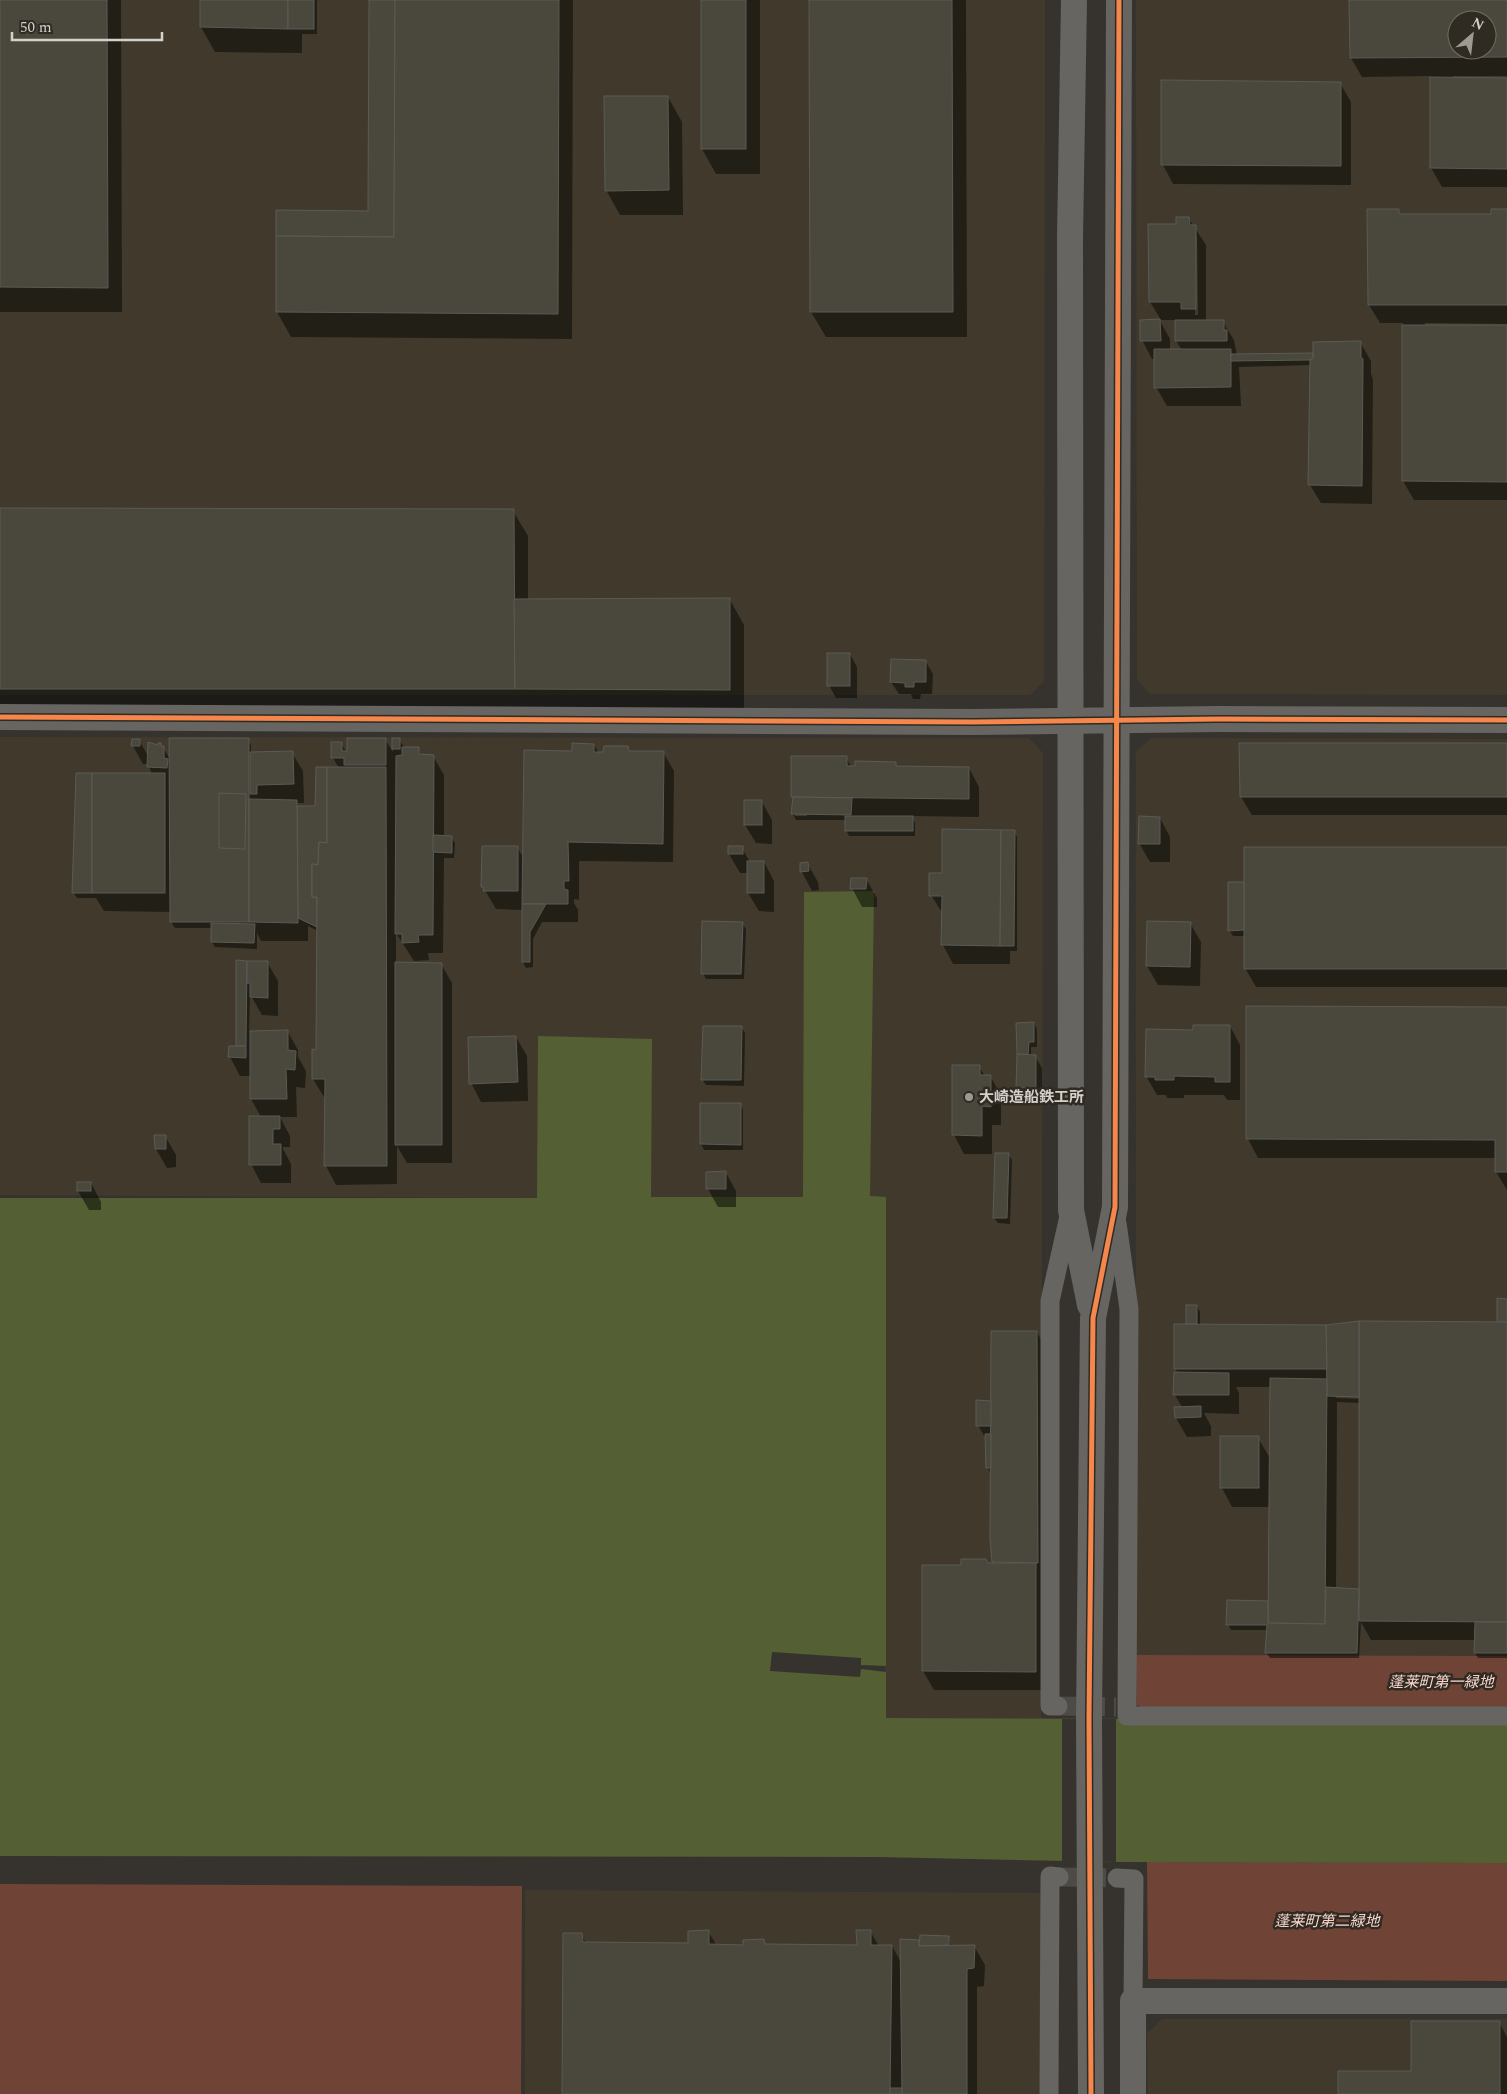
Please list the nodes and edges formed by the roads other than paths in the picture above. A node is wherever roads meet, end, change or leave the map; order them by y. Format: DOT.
graph roads {
  1 [pos="1074,0"];
  2 [pos="1119,0"];
  3 [pos="0,717"];
  4 [pos="1117,720"];
  5 [pos="1507,720"];
  6 [pos="1070,721"];
  7 [pos="1115,1207"];
  8 [pos="1071,1210"];
  9 [pos="1093,1318"];
  10 [pos="1058,1706"];
  11 [pos="1507,1716"];
  12 [pos="1059,1877"];
  13 [pos="1117,1878"];
  14 [pos="1133,2001"];
  15 [pos="1507,2002"];
  16 [pos="1049,2094"];
  17 [pos="1091,2094"];
  18 [pos="1133,2094"];
  1 -- 6 [label="street"];
  2 -- 4 [label="street"];
  3 -- 6 [label="street"];
  4 -- 5 [label="street"];
  4 -- 6 [label="street"];
  4 -- 7 [label="street"];
  6 -- 8 [label="street"];
  7 -- 9 [label="street"];
  7 -- 11 [label="street"];
  8 -- 9 [label="street"];
  8 -- 10 [label="street"];
  9 -- 17 [label="street"];
  12 -- 16 [label="street"];
  13 -- 14 [label="street"];
  14 -- 15 [label="street"];
  14 -- 18 [label="street"];
}
